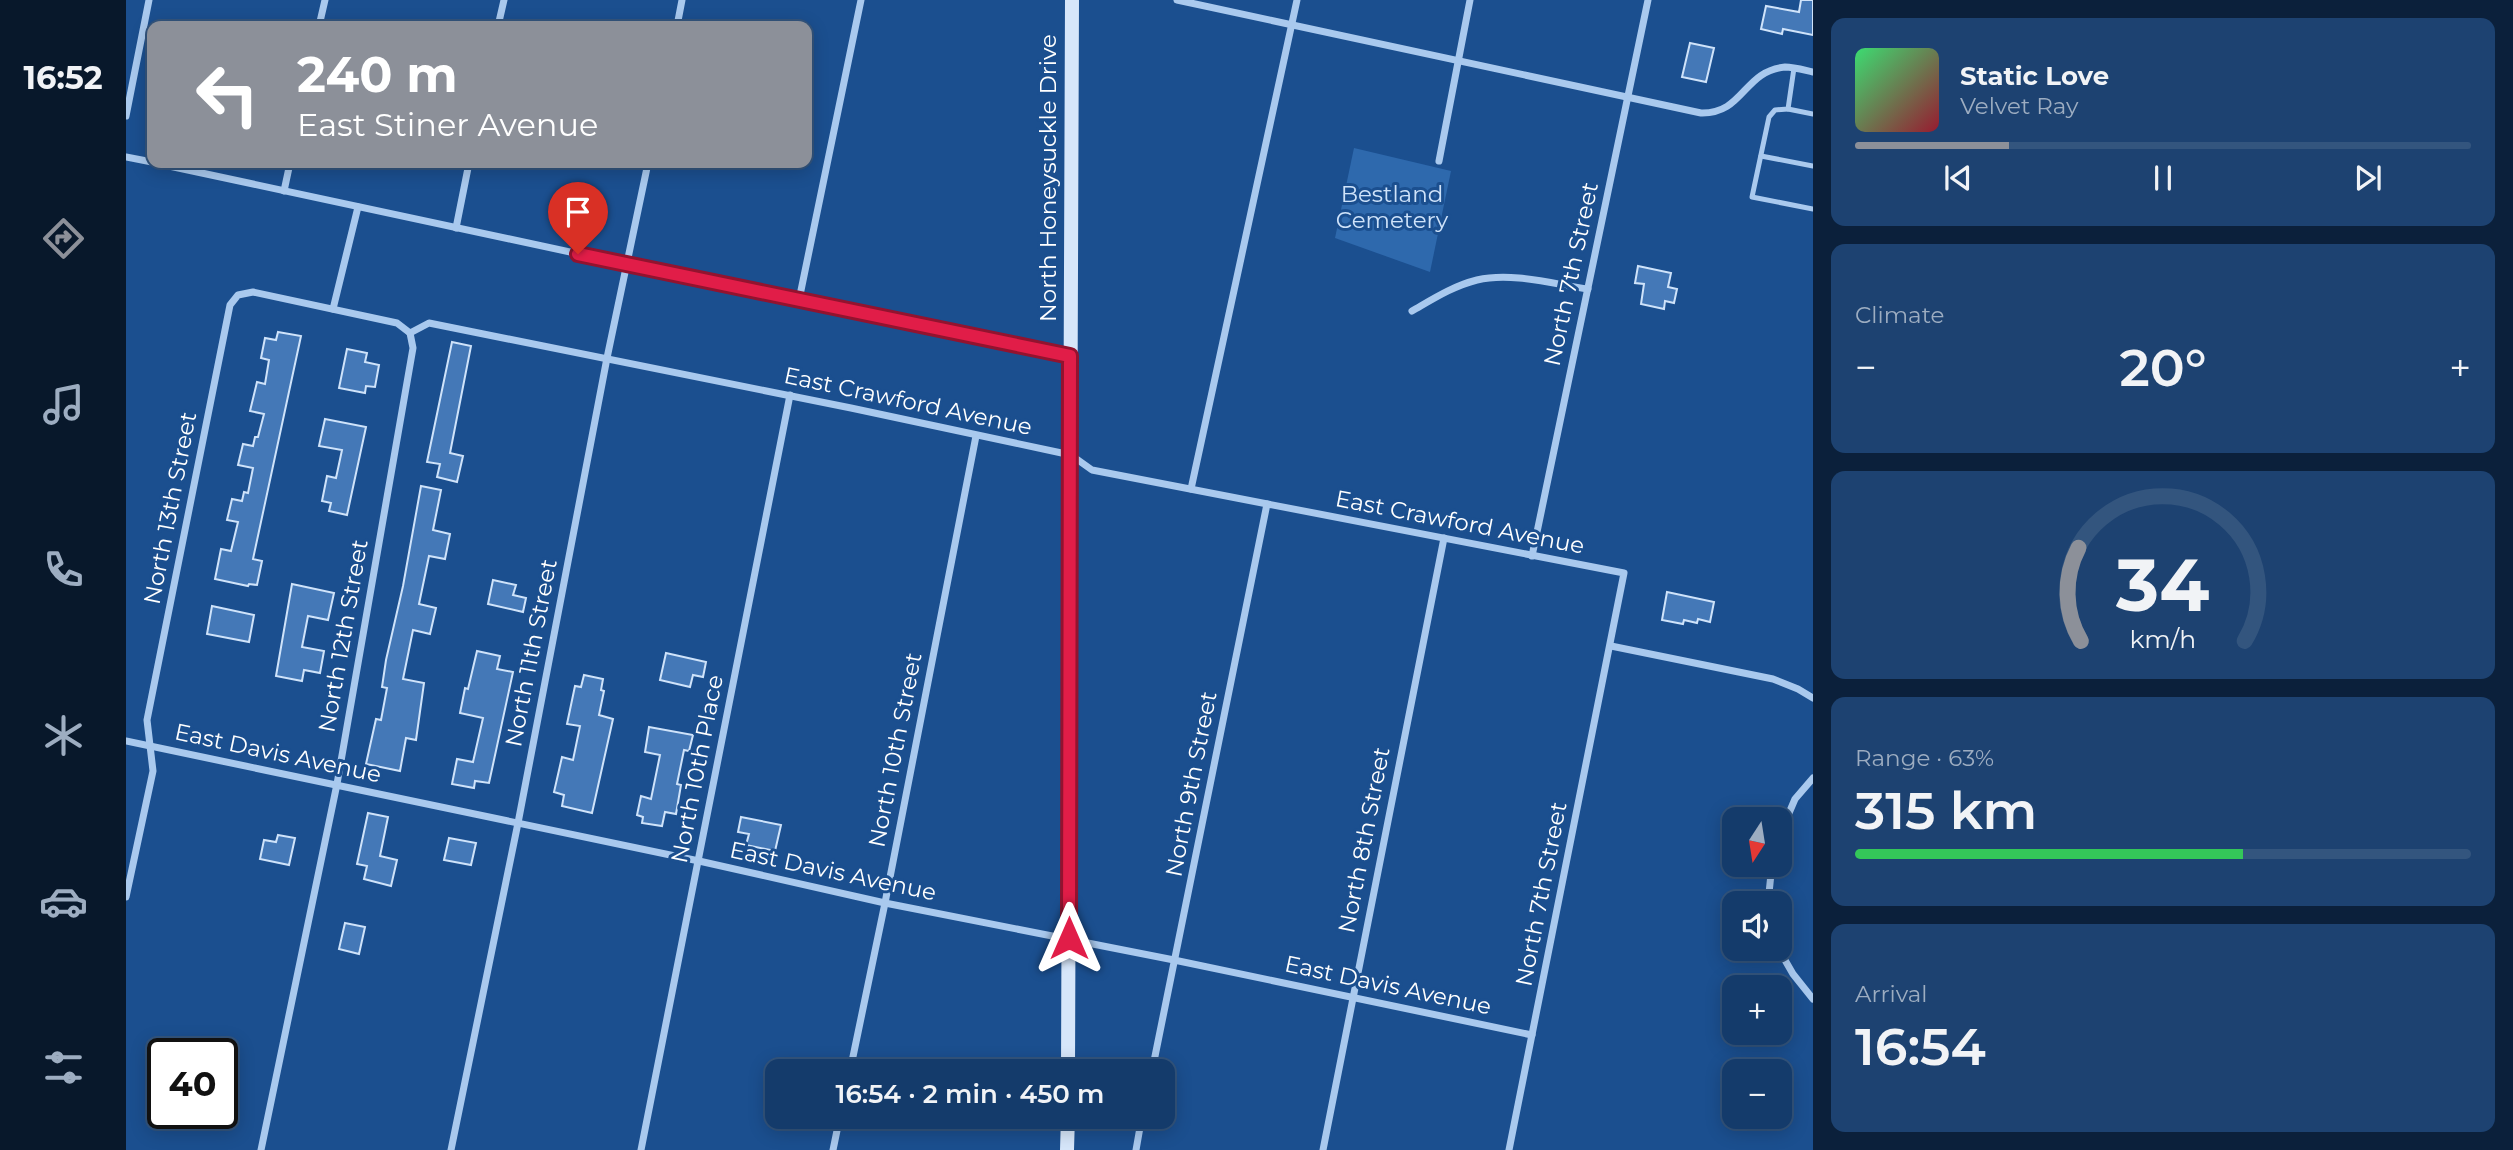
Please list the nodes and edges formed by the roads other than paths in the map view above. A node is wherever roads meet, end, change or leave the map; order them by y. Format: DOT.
graph roads {
  1 [pos="149,0"];
  2 [pos="325,0"];
  3 [pos="504,0"];
  4 [pos="682,0"];
  5 [pos="860,0"];
  6 [pos="1072,0"];
  7 [pos="1177,0"];
  8 [pos="1297,0"];
  9 [pos="1470,0"];
  10 [pos="1648,0"];
  11 [pos="321,21"];
  12 [pos="499,21"];
  13 [pos="678,21"];
  14 [pos="1292,24"];
  15 [pos="1458,61"];
  16 [pos="1794,68"];
  17 [pos="1813,72"];
  18 [pos="1628,99"];
  19 [pos="1788,109"];
  20 [pos="1813,114"];
  21 [pos="126,116"];
  22 [pos="126,156"];
  23 [pos="1761,156"];
  24 [pos="147,160"];
  25 [pos="1439,161"];
  26 [pos="1813,166"];
  27 [pos="181,168"];
  28 [pos="289,168"];
  29 [pos="468,168"];
  30 [pos="647,168"];
  31 [pos="284,191"];
  32 [pos="358,206"];
  33 [pos="1813,209"];
  34 [pos="456,228"];
  35 [pos="626,264"];
  36 [pos="1588,289"];
  37 [pos="799,300"];
  38 [pos="333,309"];
  39 [pos="1412,311"];
  40 [pos="410,333"];
  41 [pos="1070,356"];
  42 [pos="607,358"];
  43 [pos="790,395"];
  44 [pos="976,436"];
  45 [pos="1071,455"];
  46 [pos="1191,489"];
  47 [pos="1267,504"];
  48 [pos="1444,538"];
  49 [pos="1532,556"];
  50 [pos="1611,646"];
  51 [pos="1813,698"];
  52 [pos="126,741"];
  53 [pos="150,746"];
  54 [pos="1813,778"];
  55 [pos="337,784"];
  56 [pos="1792,807"];
  57 [pos="518,823"];
  58 [pos="699,861"];
  59 [pos="126,897"];
  60 [pos="885,903"];
  61 [pos="1069,938"];
  62 [pos="1174,960"];
  63 [pos="1786,961"];
  64 [pos="1352,998"];
  65 [pos="1813,999"];
  66 [pos="1532,1035"];
  67 [pos="852,1059"];
  68 [pos="1068,1059"];
  69 [pos="1154,1059"];
  70 [pos="837,1129"];
  71 [pos="1068,1129"];
  72 [pos="1140,1129"];
  73 [pos="261,1150"];
  74 [pos="452,1150"];
  75 [pos="641,1150"];
  76 [pos="833,1150"];
  77 [pos="1067,1150"];
  78 [pos="1136,1150"];
  79 [pos="1323,1150"];
  80 [pos="1509,1150"];
  1 -- 21 [label="street"];
  2 -- 11 [label="street"];
  3 -- 12 [label="street"];
  4 -- 13 [label="street"];
  5 -- 37 [label="street"];
  6 -- 41 [label="street, North Honeysuckle Drive"];
  7 -- 14 [label="street"];
  8 -- 14 [label="street"];
  9 -- 15 [label="street"];
  10 -- 18 [label="street, North 7th Street"];
  14 -- 15 [label="street"];
  14 -- 46 [label="street"];
  15 -- 18 [label="street"];
  15 -- 25 [label="street"];
  16 -- 17 [label="street"];
  16 -- 18 [label="street"];
  16 -- 19 [label="lane"];
  18 -- 36 [label="street, North 7th Street"];
  19 -- 20 [label="lane"];
  19 -- 23 [label="lane"];
  22 -- 24 [label="street"];
  23 -- 26 [label="lane"];
  23 -- 33 [label="lane"];
  27 -- 31 [label="street"];
  28 -- 31 [label="street"];
  29 -- 34 [label="street"];
  30 -- 35 [label="street, North 11th Street"];
  31 -- 32 [label="street"];
  32 -- 34 [label="street"];
  32 -- 38 [label="street"];
  34 -- 35 [label="street"];
  35 -- 37 [label="street"];
  35 -- 42 [label="street, North 11th Street"];
  36 -- 39 [label="street"];
  36 -- 49 [label="street, North 7th Street"];
  37 -- 41 [label="street"];
  38 -- 40 [label="street"];
  38 -- 53 [label="street, North 13th Street"];
  40 -- 42 [label="street, East Crawford Avenue"];
  40 -- 55 [label="street, North 12th Street"];
  41 -- 45 [label="street, North Honeysuckle Drive"];
  42 -- 43 [label="street, East Crawford Avenue"];
  42 -- 57 [label="street, North 11th Street"];
  43 -- 44 [label="street, East Crawford Avenue"];
  43 -- 58 [label="street, North 10th Place"];
  44 -- 45 [label="street, East Crawford Avenue"];
  44 -- 60 [label="street, North 10th Street"];
  45 -- 46 [label="street, East Crawford Avenue"];
  45 -- 61 [label="street, North Honeysuckle Drive"];
  46 -- 47 [label="street, East Crawford Avenue"];
  47 -- 48 [label="street, East Crawford Avenue"];
  47 -- 62 [label="street, North 9th Street"];
  48 -- 49 [label="street, East Crawford Avenue"];
  48 -- 64 [label="street, North 8th Street"];
  49 -- 50 [label="street, East Crawford Avenue"];
  50 -- 51 [label="street"];
  50 -- 66 [label="street, North 7th Street"];
  52 -- 53 [label="street, East Davis Avenue"];
  53 -- 55 [label="street, East Davis Avenue"];
  53 -- 59 [label="street, North 13th Street"];
  54 -- 56 [label="street"];
  55 -- 57 [label="street, East Davis Avenue"];
  55 -- 73 [label="street, North 12th Street"];
  57 -- 58 [label="street, East Davis Avenue"];
  57 -- 74 [label="street, North 11th Street"];
  58 -- 60 [label="street, East Davis Avenue"];
  58 -- 75 [label="street, North 10th Place"];
  60 -- 61 [label="street, East Davis Avenue"];
  60 -- 67 [label="street, North 10th Street"];
  61 -- 62 [label="street, East Davis Avenue"];
  61 -- 68 [label="street, North Honeysuckle Drive"];
  62 -- 64 [label="street, East Davis Avenue"];
  62 -- 69 [label="street, North 9th Street"];
  63 -- 65 [label="street"];
  64 -- 66 [label="street, East Davis Avenue"];
  64 -- 79 [label="street, North 8th Street"];
  66 -- 80 [label="street, North 7th Street"];
  70 -- 76 [label="street"];
  71 -- 77 [label="street"];
  72 -- 78 [label="street"];
}
